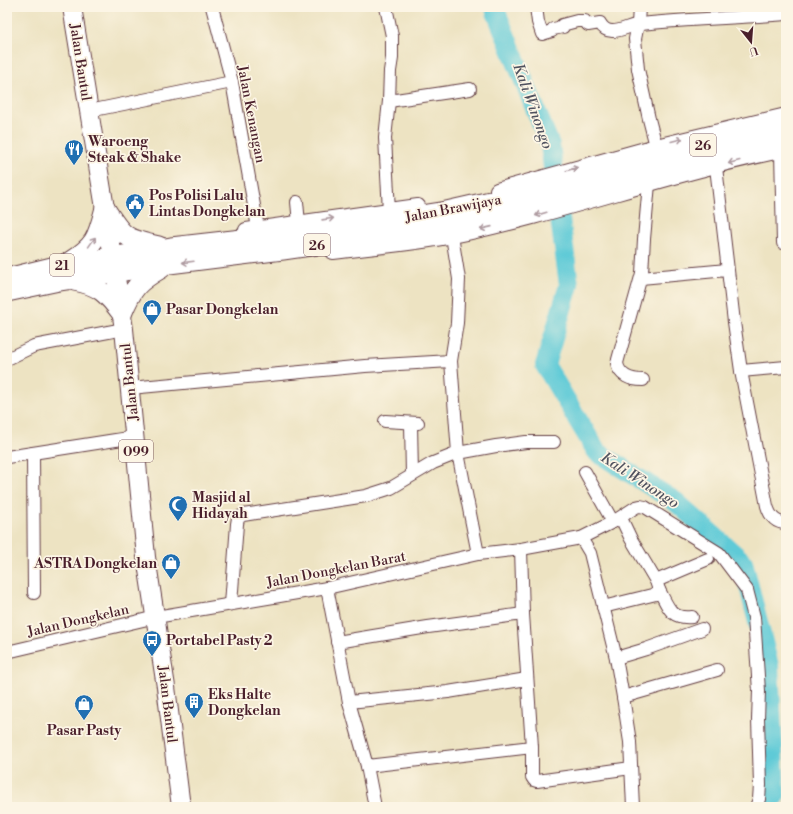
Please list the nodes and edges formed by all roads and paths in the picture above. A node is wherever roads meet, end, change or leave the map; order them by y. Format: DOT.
graph roads {
  1 [pos="72,7"];
  2 [pos="212,7"];
  3 [pos="386,7"];
  4 [pos="536,7"];
  5 [pos="639,7"];
  6 [pos="786,14"];
  7 [pos="638,24"];
  8 [pos="232,82"];
  9 [pos="470,89"];
  10 [pos="389,102"];
  11 [pos="89,111"];
  12 [pos="786,115"];
  13 [pos="786,124"];
  14 [pos="656,146"];
  15 [pos="784,147"];
  16 [pos="716,167"];
  17 [pos="618,175"];
  18 [pos="649,184"];
  19 [pos="297,202"];
  20 [pos="514,203"];
  21 [pos="441,207"];
  22 [pos="105,208"];
  23 [pos="389,210"];
  24 [pos="299,222"];
  25 [pos="258,228"];
  26 [pos="452,236"];
  27 [pos="783,243"];
  28 [pos="211,251"];
  29 [pos="168,256"];
  30 [pos="727,270"];
  31 [pos="115,271"];
  32 [pos="66,272"];
  33 [pos="7,278"];
  34 [pos="641,278"];
  35 [pos="34,286"];
  36 [pos="7,292"];
  37 [pos="7,298"];
  38 [pos="123,321"];
  39 [pos="7,359"];
  40 [pos="451,361"];
  41 [pos="786,367"];
  42 [pos="741,371"];
  43 [pos="643,380"];
  44 [pos="130,388"];
  45 [pos="385,421"];
  46 [pos="135,438"];
  47 [pos="554,442"];
  48 [pos="33,453"];
  49 [pos="458,453"];
  50 [pos="7,457"];
  51 [pos="585,472"];
  52 [pos="412,475"];
  53 [pos="617,520"];
  54 [pos="786,523"];
  55 [pos="581,538"];
  56 [pos="521,549"];
  57 [pos="478,554"];
  58 [pos="708,559"];
  59 [pos="658,586"];
  60 [pos="327,588"];
  61 [pos="34,593"];
  62 [pos="231,604"];
  63 [pos="603,608"];
  64 [pos="523,614"];
  65 [pos="156,617"];
  66 [pos="692,617"];
  67 [pos="702,629"];
  68 [pos="337,642"];
  69 [pos="7,652"];
  70 [pos="616,658"];
  71 [pos="717,670"];
  72 [pos="528,679"];
  73 [pos="623,697"];
  74 [pos="349,702"];
  75 [pos="532,747"];
  76 [pos="367,766"];
  77 [pos="631,768"];
  78 [pos="181,807"];
  79 [pos="375,807"];
  80 [pos="633,807"];
  81 [pos="756,807"];
  1 -- 11 [label="main road, Jalan Bantul"];
  2 -- 8 [label="street, Jalan Kenangan"];
  3 -- 10 [label="street"];
  4 -- 7 [label="street"];
  5 -- 7 [label="street"];
  6 -- 7 [label="street"];
  7 -- 14 [label="street"];
  8 -- 11 [label="street"];
  8 -- 25 [label="street, Jalan Kenangan"];
  9 -- 10 [label="street"];
  10 -- 23 [label="street"];
  11 -- 22 [label="main road, Jalan Bantul"];
  14 -- 12 [label="street, one-way"];
  13 -- 17 [label="highway, Jalan Brawijaya / 26"];
  14 -- 17 [label="street"];
  15 -- 16 [label="street, one-way"];
  15 -- 17 [label="highway, Jalan Brawijaya / 26"];
  15 -- 27 [label="street"];
  16 -- 18 [label="street"];
  16 -- 30 [label="street"];
  17 -- 18 [label="street"];
  17 -- 20 [label="highway, Jalan Brawijaya / 26"];
  17 -- 20 [label="street, one-way"];
  18 -- 34 [label="street"];
  19 -- 24 [label="street"];
  20 -- 21 [label="highway, Jalan Brawijaya / 26"];
  20 -- 26 [label="street, one-way"];
  20 -- 28 [label="highway, Jalan Brawijaya / 26"];
  21 -- 23 [label="street"];
  21 -- 28 [label="highway, Jalan Brawijaya / 26"];
  22 -- 29 [label="highway"];
  22 -- 31 [label="main road, Jalan Bantul"];
  32 -- 22 [label="highway, one-way"];
  24 -- 23 [label="street, one-way"];
  24 -- 25 [label="street"];
  25 -- 28 [label="street"];
  26 -- 28 [label="street"];
  26 -- 40 [label="street"];
  28 -- 29 [label="highway, Jalan Brawijaya / 26"];
  29 -- 31 [label="highway, Jalan Brawijaya / 26"];
  29 -- 38 [label="highway"];
  30 -- 34 [label="street"];
  30 -- 42 [label="street"];
  31 -- 32 [label="highway, 21"];
  31 -- 38 [label="main road, Jalan Bantul / 099"];
  32 -- 33 [label="highway, 21"];
  32 -- 35 [label="highway, 21"];
  32 -- 38 [label="highway"];
  34 -- 43 [label="street"];
  35 -- 36 [label="highway, 21"];
  35 -- 37 [label="street"];
  38 -- 39 [label="street"];
  38 -- 44 [label="main road, Jalan Bantul / 099"];
  40 -- 44 [label="street"];
  40 -- 49 [label="street"];
  41 -- 42 [label="street"];
  42 -- 54 [label="street"];
  44 -- 46 [label="main road, Jalan Bantul / 099"];
  45 -- 52 [label="street"];
  46 -- 48 [label="street"];
  46 -- 65 [label="main road, Jalan Bantul / 099"];
  47 -- 49 [label="street"];
  48 -- 50 [label="street"];
  48 -- 61 [label="street"];
  49 -- 52 [label="street"];
  49 -- 57 [label="street"];
  51 -- 53 [label="street"];
  52 -- 62 [label="street"];
  53 -- 55 [label="street, Jalan Dongkelan Barat"];
  53 -- 59 [label="street"];
  53 -- 81 [label="street, Jalan Dongkelan Barat"];
  55 -- 56 [label="street, Jalan Dongkelan Barat"];
  55 -- 63 [label="street"];
  56 -- 57 [label="street, Jalan Dongkelan Barat"];
  56 -- 64 [label="street"];
  57 -- 60 [label="street, Jalan Dongkelan Barat"];
  58 -- 59 [label="street"];
  59 -- 63 [label="street"];
  59 -- 66 [label="street"];
  60 -- 62 [label="street, Jalan Dongkelan Barat"];
  60 -- 68 [label="street"];
  62 -- 65 [label="street, Jalan Dongkelan Barat"];
  63 -- 70 [label="street"];
  64 -- 68 [label="street"];
  64 -- 72 [label="street"];
  65 -- 69 [label="street, Jalan Dongkelan"];
  65 -- 78 [label="main road, Jalan Bantul"];
  67 -- 70 [label="street"];
  68 -- 74 [label="street"];
  70 -- 73 [label="street"];
  71 -- 73 [label="street"];
  72 -- 74 [label="street"];
  72 -- 75 [label="street"];
  73 -- 77 [label="street"];
  74 -- 76 [label="street"];
  75 -- 76 [label="street"];
  75 -- 77 [label="street"];
  76 -- 79 [label="street"];
  77 -- 80 [label="street"];
}
